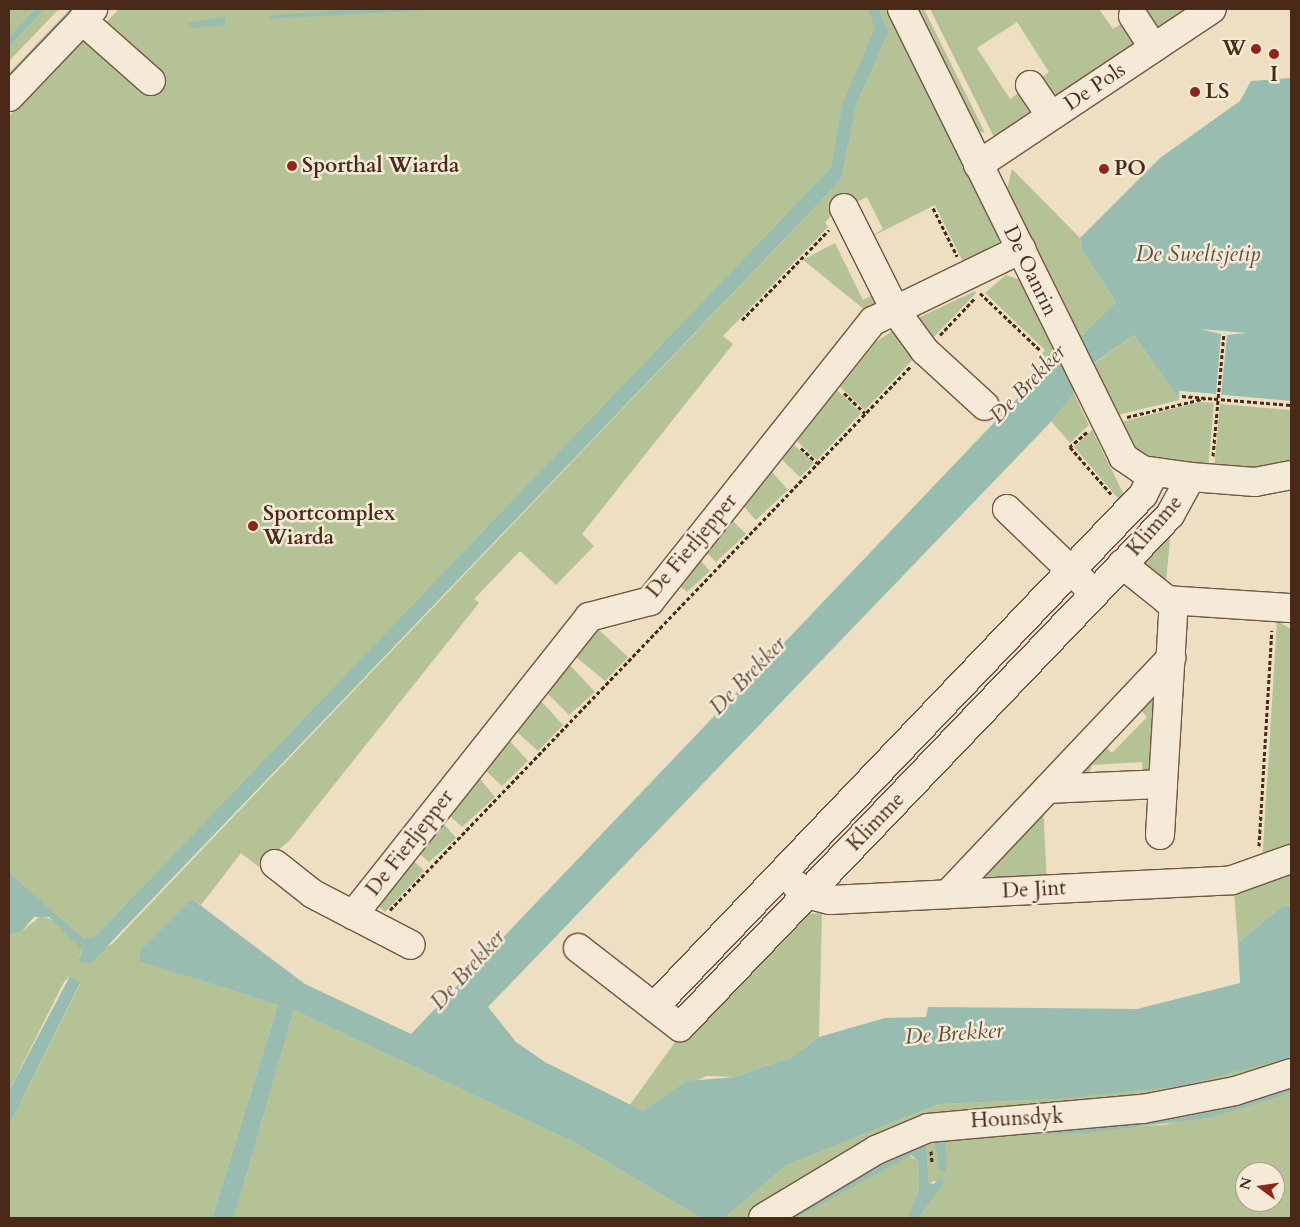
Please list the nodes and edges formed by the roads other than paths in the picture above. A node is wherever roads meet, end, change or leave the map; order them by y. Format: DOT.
graph roads {
  1 [pos="902,9"];
  2 [pos="1212,9"];
  3 [pos="87,14"];
  4 [pos="1132,16"];
  5 [pos="1154,48"];
  6 [pos="151,81"];
  7 [pos="1030,85"];
  8 [pos="9,97"];
  9 [pos="1051,116"];
  10 [pos="978,166"];
  11 [pos="847,214"];
  12 [pos="1020,249"];
  13 [pos="895,310"];
  14 [pos="985,406"];
  15 [pos="1154,473"];
  16 [pos="1291,474"];
  17 [pos="1190,477"];
  18 [pos="1006,509"];
  19 [pos="1122,564"];
  20 [pos="1071,571"];
  21 [pos="1094,593"];
  22 [pos="1174,600"];
  23 [pos="1282,607"];
  24 [pos="1171,658"];
  25 [pos="1163,784"];
  26 [pos="1048,789"];
  27 [pos="1160,835"];
  28 [pos="1291,859"];
  29 [pos="275,864"];
  30 [pos="782,872"];
  31 [pos="806,894"];
  32 [pos="948,894"];
  33 [pos="364,921"];
  34 [pos="411,945"];
  35 [pos="578,948"];
  36 [pos="654,1007"];
  37 [pos="1291,1073"];
  38 [pos="763,1218"];
  1 -- 10 [label="street, De Oanrin"];
  2 -- 5 [label="street, De Pols"];
  3 -- 6 [label="street"];
  3 -- 8 [label="street"];
  4 -- 5 [label="street"];
  5 -- 9 [label="street, De Pols"];
  7 -- 9 [label="street"];
  9 -- 10 [label="street, De Pols"];
  10 -- 12 [label="street, De Oanrin"];
  11 -- 13 [label="street"];
  12 -- 13 [label="street, De Fierljepper"];
  12 -- 15 [label="street, De Oanrin"];
  13 -- 14 [label="street"];
  13 -- 33 [label="street, De Fierljepper"];
  15 -- 17 [label="street, De Oanrin"];
  15 -- 20 [label="street, Klimme"];
  16 -- 17 [label="street, De Oanrin"];
  17 -- 19 [label="street, Klimme"];
  18 -- 20 [label="street"];
  19 -- 21 [label="street, Klimme"];
  19 -- 22 [label="street"];
  20 -- 21 [label="street"];
  20 -- 30 [label="street, Klimme"];
  21 -- 31 [label="street, Klimme"];
  22 -- 23 [label="street"];
  22 -- 24 [label="street"];
  24 -- 25 [label="street"];
  24 -- 26 [label="street"];
  25 -- 26 [label="street"];
  25 -- 27 [label="street"];
  26 -- 32 [label="street"];
  28 -- 32 [label="street, De Jint"];
  29 -- 33 [label="street, De Fierljepper"];
  30 -- 31 [label="street, De Jint"];
  30 -- 36 [label="street, Klimme"];
  31 -- 32 [label="street, De Jint"];
  31 -- 36 [label="street, Klimme"];
  33 -- 34 [label="street, De Fierljepper"];
  35 -- 36 [label="street, Klimme"];
  37 -- 38 [label="street, Hounsdyk"];
}
